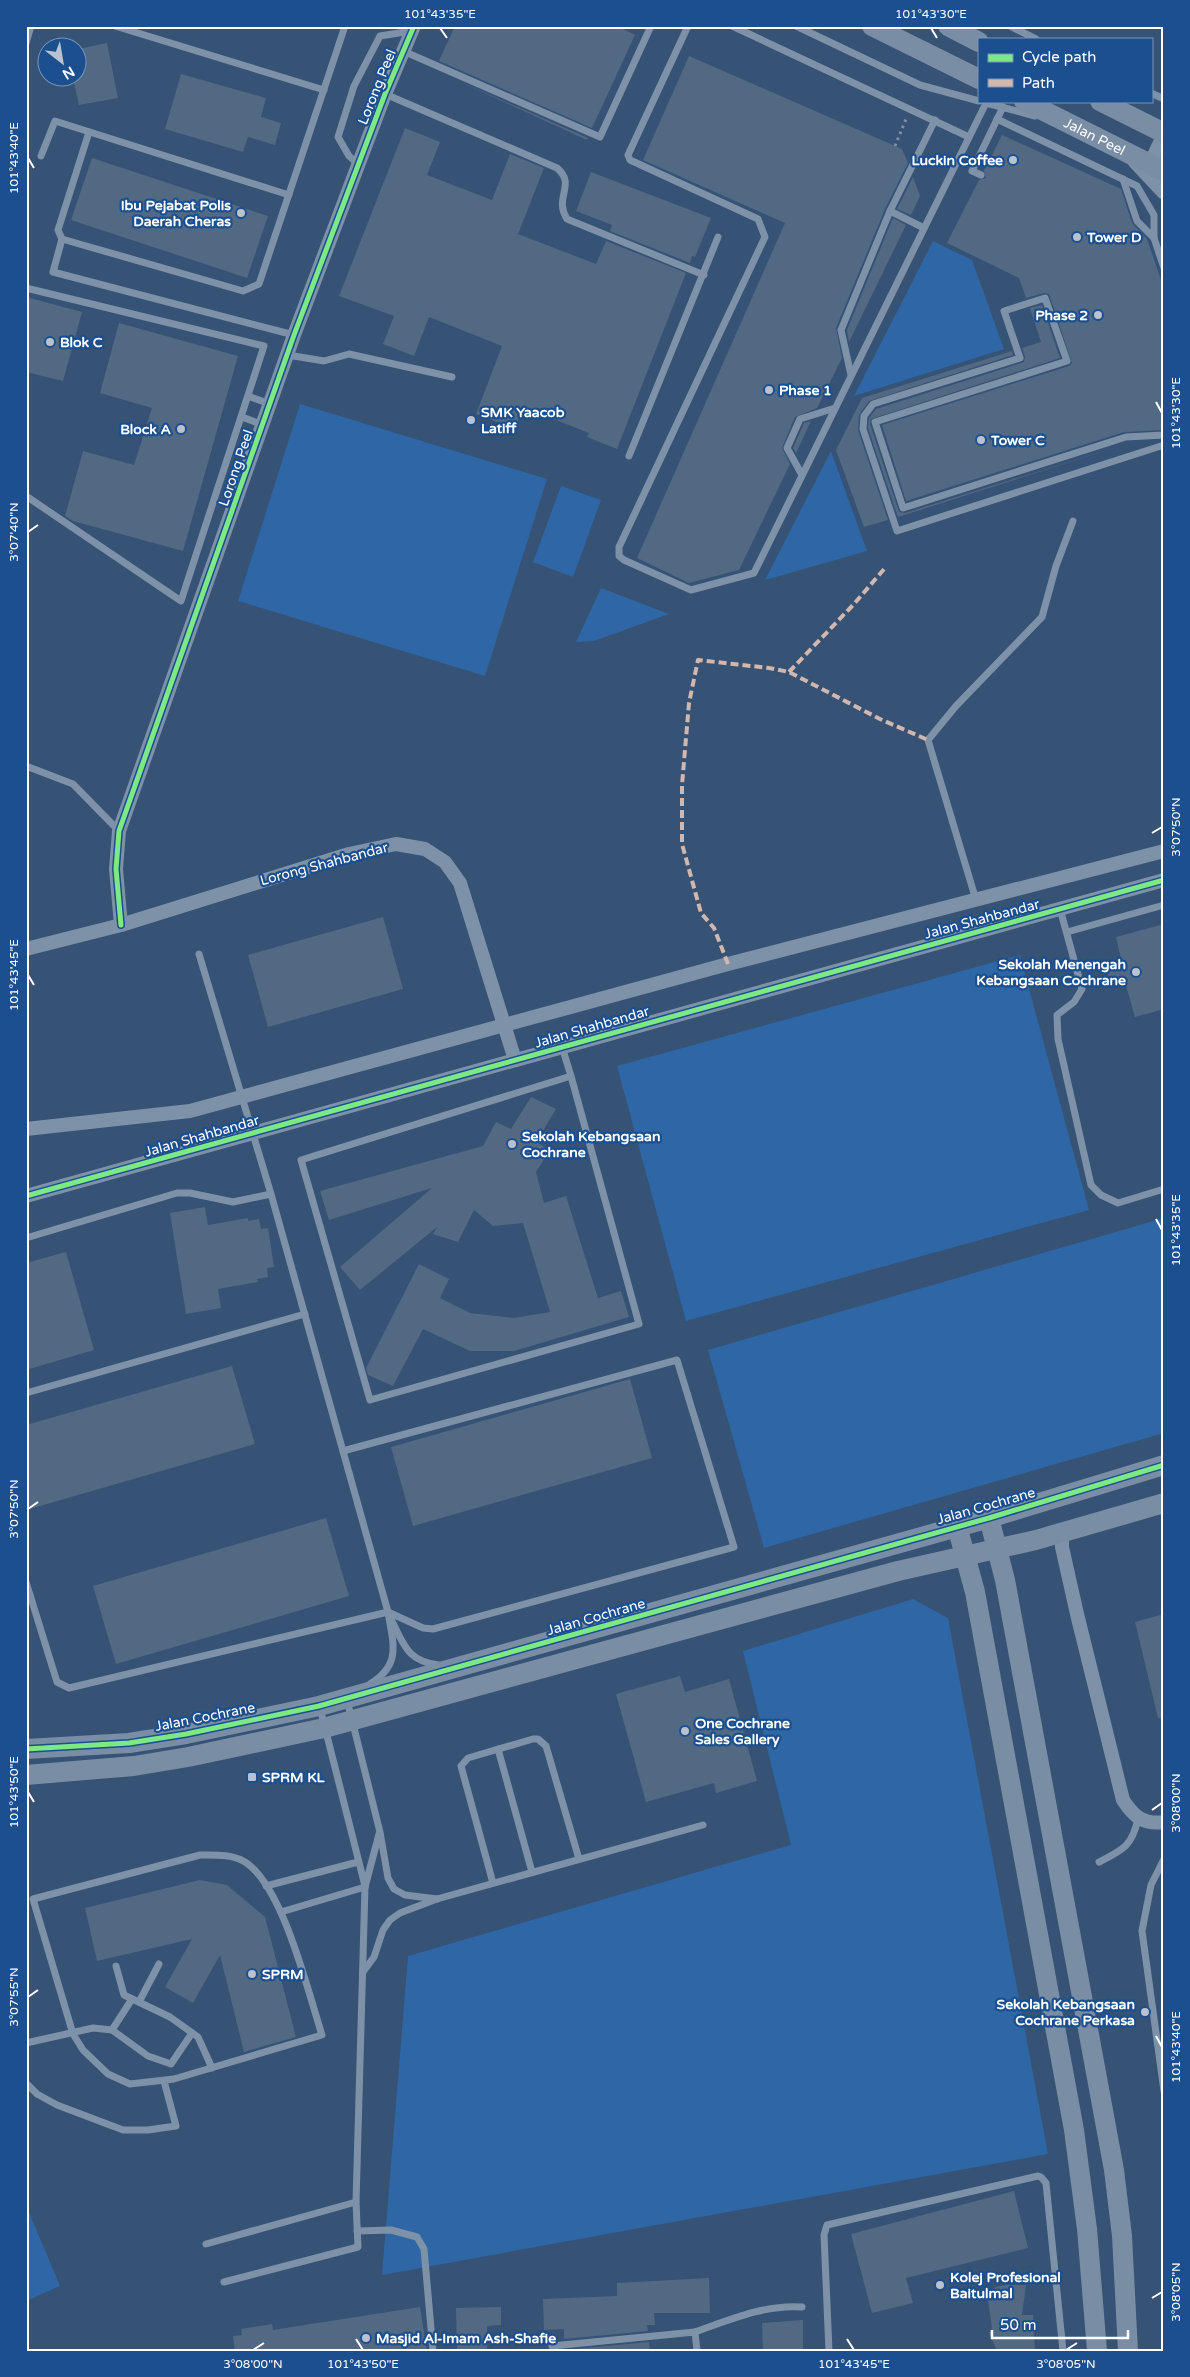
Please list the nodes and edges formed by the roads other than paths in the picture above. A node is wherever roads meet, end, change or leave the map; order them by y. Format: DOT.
graph roads {
  1 [pos="31,26"];
  2 [pos="115,26"];
  3 [pos="345,26"];
  4 [pos="651,26"];
  5 [pos="688,26"];
  6 [pos="732,26"];
  7 [pos="796,26"];
  8 [pos="872,26"];
  9 [pos="948,26"];
  10 [pos="1010,26"];
  11 [pos="413,29"];
  12 [pos="974,36"];
  13 [pos="1034,38"];
  14 [pos="26,43"];
  15 [pos="403,51"];
  16 [pos="978,79"];
  17 [pos="324,90"];
  18 [pos="1152,93"];
  19 [pos="385,94"];
  20 [pos="1164,98"];
  21 [pos="978,101"];
  22 [pos="982,102"];
  23 [pos="1026,102"];
  24 [pos="1102,102"];
  25 [pos="1003,107"];
  26 [pos="997,119"];
  27 [pos="935,120"];
  28 [pos="1078,128"];
  29 [pos="89,132"];
  30 [pos="1164,133"];
  31 [pos="969,137"];
  32 [pos="1125,151"];
  33 [pos="41,156"];
  34 [pos="358,165"];
  35 [pos="1157,167"];
  36 [pos="981,175"];
  37 [pos="1123,179"];
  38 [pos="1164,193"];
  39 [pos="289,195"];
  40 [pos="890,211"];
  41 [pos="924,228"];
  42 [pos="718,237"];
  43 [pos="1154,238"];
  44 [pos="62,239"];
  45 [pos="1164,268"];
  46 [pos="704,275"];
  47 [pos="26,288"];
  48 [pos="294,335"];
  49 [pos="288,355"];
  50 [pos="851,375"];
  51 [pos="452,377"];
  52 [pos="248,396"];
  53 [pos="270,404"];
  54 [pos="835,408"];
  55 [pos="242,417"];
  56 [pos="263,425"];
  57 [pos="1164,435"];
  58 [pos="1164,446"];
  59 [pos="629,456"];
  60 [pos="802,475"];
  61 [pos="26,496"];
  62 [pos="1073,521"];
  63 [pos="26,766"];
  64 [pos="119,831"];
  65 [pos="1164,851"];
  66 [pos="1164,880"];
  67 [pos="976,900"];
  68 [pos="1164,905"];
  69 [pos="1060,909"];
  70 [pos="121,924"];
  71 [pos="1067,932"];
  72 [pos="26,949"];
  73 [pos="200,954"];
  74 [pos="505,1024"];
  75 [pos="562,1047"];
  76 [pos="515,1060"];
  77 [pos="571,1076"];
  78 [pos="243,1096"];
  79 [pos="26,1129"];
  80 [pos="254,1133"];
  81 [pos="1164,1189"];
  82 [pos="271,1194"];
  83 [pos="26,1196"];
  84 [pos="26,1238"];
  85 [pos="305,1314"];
  86 [pos="26,1392"];
  87 [pos="343,1451"];
  88 [pos="1164,1465"];
  89 [pos="1164,1503"];
  90 [pos="989,1518"];
  91 [pos="957,1526"];
  92 [pos="1062,1532"];
  93 [pos="997,1548"];
  94 [pos="966,1556"];
  95 [pos="26,1582"];
  96 [pos="388,1612"];
  97 [pos="460,1668"];
  98 [pos="347,1699"];
  99 [pos="319,1706"];
  100 [pos="353,1721"];
  101 [pos="324,1728"];
  102 [pos="26,1749"];
  103 [pos="498,1749"];
  104 [pos="26,1775"];
  105 [pos="1138,1819"];
  106 [pos="1164,1822"];
  107 [pos="702,1825"];
  108 [pos="380,1832"];
  109 [pos="579,1859"];
  110 [pos="1164,1859"];
  111 [pos="358,1862"];
  112 [pos="1099,1862"];
  113 [pos="532,1872"];
  114 [pos="493,1883"];
  115 [pos="266,1886"];
  116 [pos="365,1887"];
  117 [pos="437,1898"];
  118 [pos="29,1900"];
  119 [pos="281,1912"];
  120 [pos="160,1964"];
  121 [pos="116,1966"];
  122 [pos="363,1972"];
  123 [pos="132,1998"];
  124 [pos="140,2002"];
  125 [pos="112,2030"];
  126 [pos="192,2032"];
  127 [pos="73,2034"];
  128 [pos="26,2043"];
  129 [pos="212,2068"];
  130 [pos="164,2080"];
  131 [pos="26,2083"];
  132 [pos="1164,2091"];
  133 [pos="356,2202"];
  134 [pos="357,2231"];
  135 [pos="206,2244"];
  136 [pos="224,2282"];
  137 [pos="802,2307"];
  138 [pos="695,2332"];
  139 [pos="552,2346"];
  140 [pos="433,2351"];
  141 [pos="697,2351"];
  142 [pos="829,2351"];
  143 [pos="1063,2351"];
  144 [pos="1097,2351"];
  145 [pos="1128,2351"];
  1 -- 14 [label="lane"];
  2 -- 17 [label="lane"];
  3 -- 17 [label="lane"];
  4 -- 15 [label="lane"];
  5 -- 60 [label="lane"];
  6 -- 27 [label="lane"];
  7 -- 21 [label="lane"];
  8 -- 16 [label="street"];
  9 -- 12 [label="street"];
  10 -- 13 [label="lane"];
  11 -- 15 [label="street, Lorong Peel"];
  11 -- 34 [label="lane"];
  15 -- 19 [label="street, Lorong Peel"];
  17 -- 39 [label="lane"];
  18 -- 20 [label="lane"];
  19 -- 34 [label="street, Lorong Peel"];
  19 -- 46 [label="lane"];
  22 -- 25 [label="lane"];
  22 -- 31 [label="lane"];
  23 -- 28 [label="street, Jalan Peel"];
  24 -- 30 [label="street"];
  25 -- 26 [label="lane"];
  25 -- 28 [label="lane"];
  26 -- 36 [label="lane"];
  26 -- 37 [label="lane"];
  27 -- 31 [label="lane"];
  27 -- 40 [label="lane"];
  28 -- 32 [label="street, Jalan Peel"];
  29 -- 33 [label="lane"];
  29 -- 39 [label="lane"];
  29 -- 44 [label="lane"];
  30 -- 35 [label="street"];
  31 -- 41 [label="lane"];
  32 -- 35 [label="street, Jalan Peel"];
  32 -- 38 [label="street"];
  34 -- 48 [label="street, Lorong Peel"];
  37 -- 43 [label="lane"];
  37 -- 43 [label="lane"];
  39 -- 44 [label="lane"];
  40 -- 41 [label="lane"];
  40 -- 50 [label="lane"];
  41 -- 50 [label="lane"];
  42 -- 46 [label="lane"];
  43 -- 45 [label="lane"];
  44 -- 48 [label="lane"];
  46 -- 59 [label="lane"];
  47 -- 52 [label="lane"];
  48 -- 49 [label="street, Lorong Peel"];
  49 -- 51 [label="lane"];
  49 -- 53 [label="street, Lorong Peel"];
  50 -- 54 [label="lane"];
  52 -- 53 [label="lane"];
  52 -- 55 [label="lane"];
  53 -- 56 [label="street, Lorong Peel"];
  54 -- 60 [label="lane"];
  54 -- 60 [label="lane"];
  55 -- 56 [label="lane"];
  55 -- 61 [label="lane"];
  56 -- 64 [label="street, Lorong Peel"];
  57 -- 58 [label="lane"];
  62 -- 67 [label="lane"];
  63 -- 64 [label="lane"];
  64 -- 70 [label="street, Lorong Peel"];
  65 -- 67 [label="street, Jalan Shahbandar"];
  66 -- 69 [label="street, Jalan Shahbandar"];
  67 -- 74 [label="street, Jalan Shahbandar"];
  68 -- 71 [label="lane"];
  69 -- 71 [label="lane"];
  69 -- 75 [label="street, Jalan Shahbandar"];
  70 -- 72 [label="street, Lorong Shahbandar"];
  70 -- 74 [label="street, Lorong Shahbandar"];
  71 -- 81 [label="lane"];
  73 -- 78 [label="lane"];
  74 -- 76 [label="street, Lorong Shahbandar"];
  74 -- 78 [label="street, Jalan Shahbandar"];
  75 -- 76 [label="street, Jalan Shahbandar"];
  75 -- 77 [label="lane"];
  76 -- 80 [label="street, Jalan Shahbandar"];
  77 -- 77 [label="lane"];
  78 -- 79 [label="street, Jalan Shahbandar"];
  78 -- 80 [label="lane"];
  80 -- 82 [label="lane"];
  80 -- 83 [label="street, Jalan Shahbandar"];
  82 -- 84 [label="lane"];
  82 -- 85 [label="lane"];
  85 -- 86 [label="lane"];
  85 -- 87 [label="lane"];
  87 -- 96 [label="lane"];
  87 -- 96 [label="lane"];
  88 -- 90 [label="street, Jalan Cochrane"];
  89 -- 92 [label="street"];
  90 -- 91 [label="street, Jalan Cochrane"];
  90 -- 93 [label="street"];
  91 -- 94 [label="street"];
  91 -- 97 [label="street, Jalan Cochrane"];
  92 -- 93 [label="street"];
  92 -- 105 [label="street"];
  93 -- 94 [label="street"];
  93 -- 145 [label="street"];
  94 -- 100 [label="street"];
  94 -- 144 [label="street"];
  95 -- 96 [label="lane"];
  96 -- 97 [label="lane"];
  96 -- 98 [label="lane"];
  97 -- 98 [label="street, Jalan Cochrane"];
  98 -- 99 [label="street, Jalan Cochrane"];
  98 -- 100 [label="lane"];
  99 -- 101 [label="lane"];
  99 -- 102 [label="street, Jalan Cochrane"];
  100 -- 101 [label="street"];
  100 -- 108 [label="lane"];
  101 -- 104 [label="street"];
  101 -- 111 [label="lane"];
  103 -- 109 [label="lane"];
  103 -- 113 [label="lane"];
  103 -- 114 [label="lane"];
  105 -- 106 [label="street"];
  105 -- 112 [label="lane"];
  107 -- 109 [label="lane"];
  108 -- 116 [label="lane"];
  108 -- 117 [label="lane"];
  109 -- 113 [label="lane"];
  110 -- 132 [label="lane"];
  111 -- 115 [label="lane"];
  111 -- 116 [label="lane"];
  113 -- 114 [label="lane"];
  114 -- 117 [label="lane"];
  115 -- 118 [label="lane"];
  115 -- 119 [label="lane"];
  116 -- 119 [label="lane"];
  116 -- 122 [label="lane"];
  117 -- 122 [label="lane"];
  118 -- 127 [label="lane"];
  119 -- 129 [label="lane"];
  120 -- 124 [label="lane"];
  121 -- 123 [label="lane"];
  122 -- 133 [label="lane"];
  123 -- 124 [label="lane"];
  123 -- 125 [label="lane"];
  124 -- 126 [label="lane"];
  125 -- 126 [label="lane"];
  125 -- 127 [label="lane"];
  126 -- 129 [label="lane"];
  127 -- 128 [label="lane"];
  127 -- 130 [label="lane"];
  129 -- 130 [label="lane"];
  130 -- 131 [label="lane"];
  133 -- 134 [label="lane"];
  133 -- 135 [label="lane"];
  134 -- 136 [label="lane"];
  134 -- 140 [label="lane"];
  137 -- 138 [label="lane"];
  138 -- 139 [label="lane"];
  138 -- 141 [label="lane"];
  142 -- 143 [label="lane"];
}
